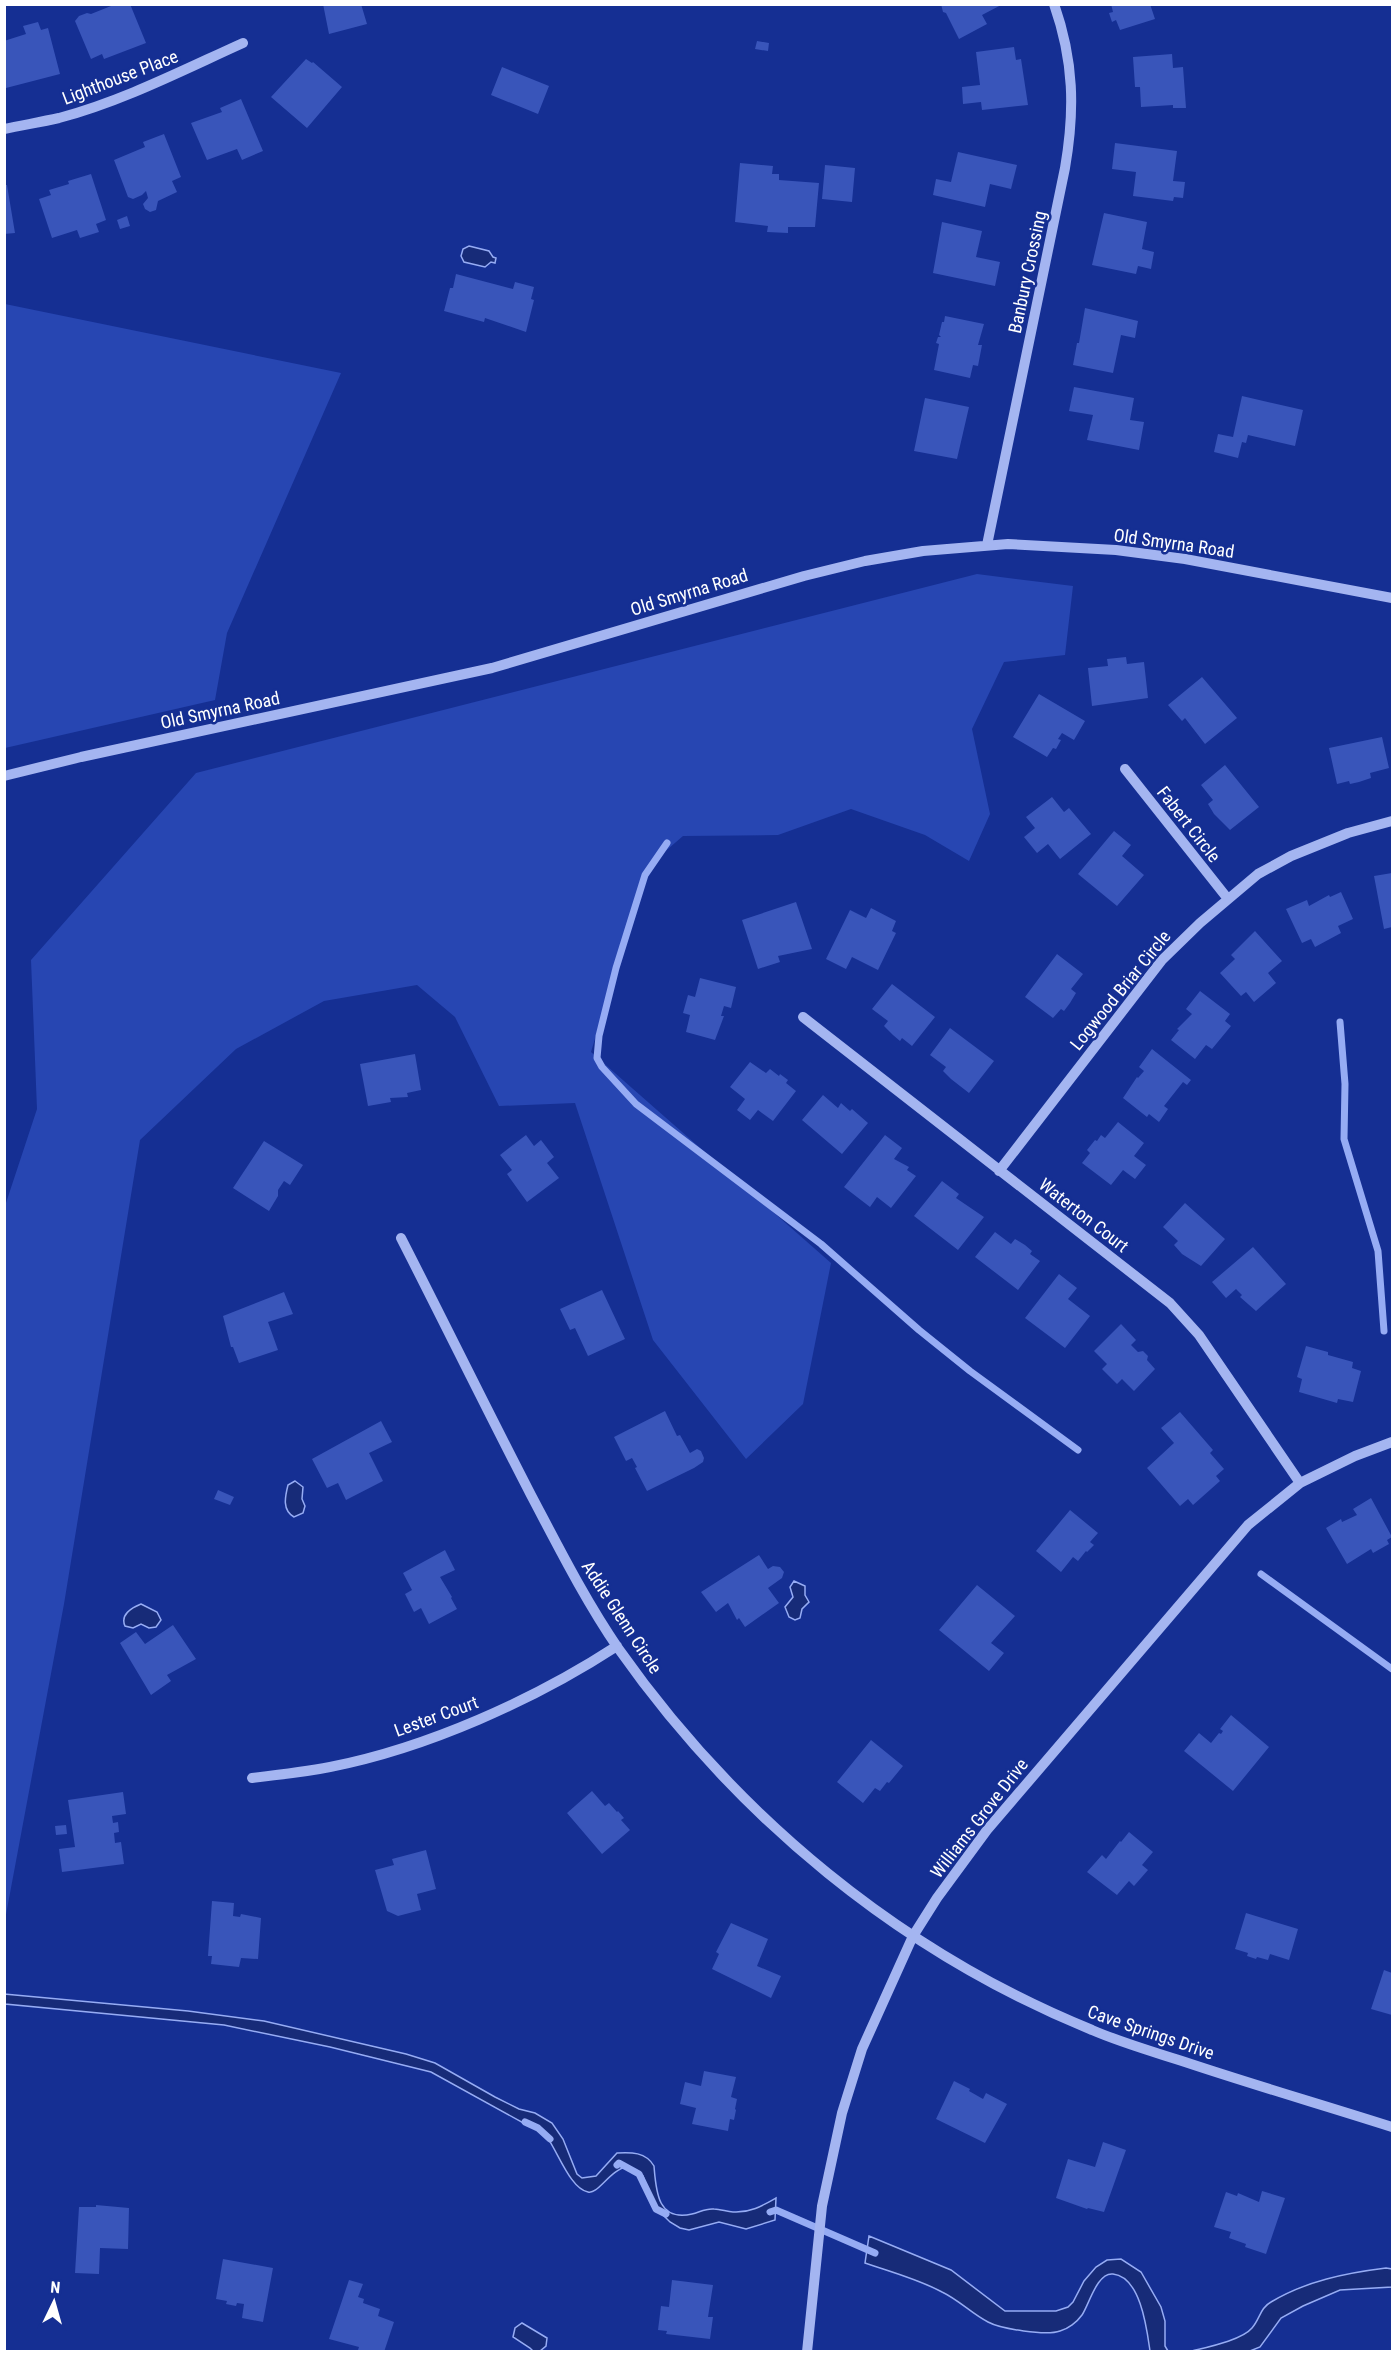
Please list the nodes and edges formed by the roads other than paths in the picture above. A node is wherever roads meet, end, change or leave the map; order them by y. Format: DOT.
graph roads {
  1 [pos="1054,4"];
  2 [pos="243,43"];
  3 [pos="4,129"];
  4 [pos="987,545"];
  5 [pos="1392,598"];
  6 [pos="1125,769"];
  7 [pos="4,776"];
  8 [pos="1392,821"];
  9 [pos="1228,899"];
  10 [pos="803,1017"];
  11 [pos="999,1171"];
  12 [pos="401,1238"];
  13 [pos="1392,1442"];
  14 [pos="1300,1483"];
  15 [pos="616,1646"];
  16 [pos="252,1778"];
  17 [pos="913,1936"];
  18 [pos="1392,2127"];
  19 [pos="807,2352"];
  1 -- 4 [label="street, Banbury Crossing"];
  2 -- 3 [label="street, Lighthouse Place"];
  4 -- 5 [label="street, Old Smyrna Road"];
  4 -- 7 [label="street, Old Smyrna Road"];
  6 -- 9 [label="street, Fabert Circle"];
  8 -- 9 [label="street, Logwood Briar Circle"];
  9 -- 11 [label="street, Logwood Briar Circle"];
  10 -- 11 [label="street, Waterton Court"];
  11 -- 14 [label="street, Waterton Court"];
  12 -- 15 [label="street, Addie Glenn Circle"];
  13 -- 14 [label="street, Williams Grove Drive"];
  14 -- 17 [label="street, Williams Grove Drive"];
  15 -- 16 [label="street, Lester Court"];
  15 -- 17 [label="street, Addie Glenn Circle"];
  17 -- 18 [label="street, Cave Springs Drive"];
  17 -- 19 [label="street, Williams Grove Drive"];
}
